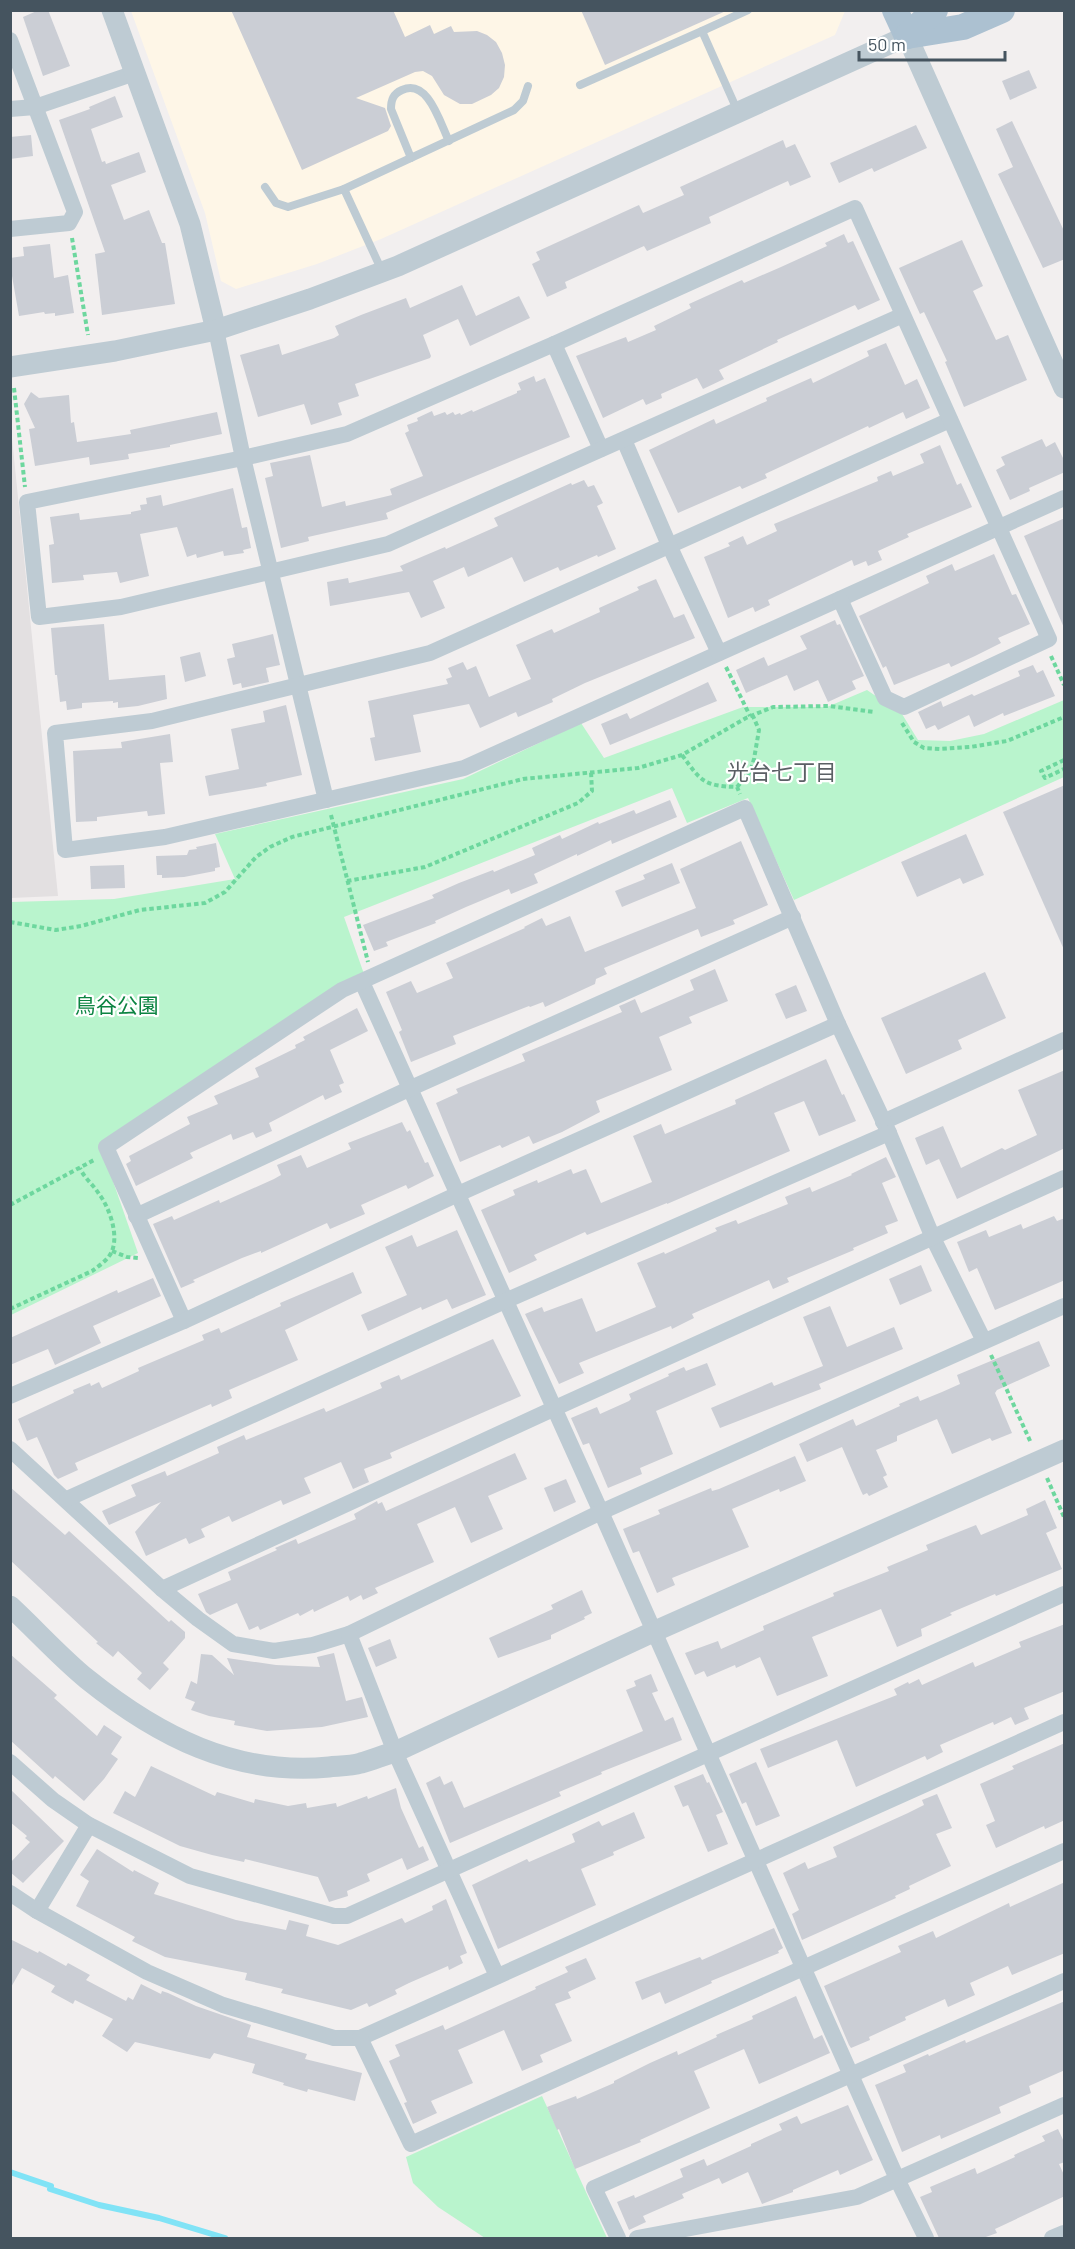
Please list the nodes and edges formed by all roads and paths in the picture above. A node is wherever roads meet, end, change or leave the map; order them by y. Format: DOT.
graph roads {
  1 [pos="112,10"];
  2 [pos="748,10"];
  3 [pos="895,10"];
  4 [pos="935,10"];
  5 [pos="1002,10"];
  6 [pos="702,31"];
  7 [pos="907,36"];
  8 [pos="10,40"];
  9 [pos="135,73"];
  10 [pos="580,85"];
  11 [pos="528,86"];
  12 [pos="35,107"];
  13 [pos="10,109"];
  14 [pos="739,112"];
  15 [pos="449,141"];
  16 [pos="411,158"];
  17 [pos="265,187"];
  18 [pos="344,189"];
  19 [pos="69,223"];
  20 [pos="10,229"];
  21 [pos="382,272"];
  22 [pos="903,315"];
  23 [pos="216,330"];
  24 [pos="88,335"];
  25 [pos="554,344"];
  26 [pos="10,367"];
  27 [pos="14,388"];
  28 [pos="1065,388"];
  29 [pos="951,420"];
  30 [pos="624,440"];
  31 [pos="601,449"];
  32 [pos="243,458"];
  33 [pos="1065,498"];
  34 [pos="27,502"];
  35 [pos="999,528"];
  36 [pos="669,545"];
  37 [pos="272,573"];
  38 [pos="840,599"];
  39 [pos="1045,641"];
  40 [pos="719,653"];
  41 [pos="298,686"];
  42 [pos="1065,686"];
  43 [pos="880,712"];
  44 [pos="752,716"];
  45 [pos="1065,717"];
  46 [pos="899,718"];
  47 [pos="682,754"];
  48 [pos="1065,760"];
  49 [pos="1065,769"];
  50 [pos="591,772"];
  51 [pos="737,787"];
  52 [pos="326,800"];
  53 [pos="745,808"];
  54 [pos="334,827"];
  55 [pos="347,881"];
  56 [pos="793,917"];
  57 [pos="10,922"];
  58 [pos="367,979"];
  59 [pos="838,1024"];
  60 [pos="1065,1040"];
  61 [pos="411,1088"];
  62 [pos="886,1127"];
  63 [pos="108,1152"];
  64 [pos="80,1168"];
  65 [pos="1065,1178"];
  66 [pos="458,1194"];
  67 [pos="10,1205"];
  68 [pos="136,1216"];
  69 [pos="933,1238"];
  70 [pos="112,1251"];
  71 [pos="152,1253"];
  72 [pos="506,1301"];
  73 [pos="1065,1306"];
  74 [pos="10,1309"];
  75 [pos="184,1321"];
  76 [pos="984,1341"];
  77 [pos="10,1396"];
  78 [pos="553,1408"];
  79 [pos="1031,1443"];
  80 [pos="10,1449"];
  81 [pos="1065,1450"];
  82 [pos="1047,1478"];
  83 [pos="67,1499"];
  84 [pos="601,1512"];
  85 [pos="1065,1517"];
  86 [pos="162,1589"];
  87 [pos="1065,1594"];
  88 [pos="10,1606"];
  89 [pos="653,1632"];
  90 [pos="349,1634"];
  91 [pos="1065,1722"];
  92 [pos="395,1752"];
  93 [pos="707,1754"];
  94 [pos="10,1762"];
  95 [pos="89,1825"];
  96 [pos="1065,1851"];
  97 [pos="755,1861"];
  98 [pos="450,1870"];
  99 [pos="10,1893"];
  100 [pos="37,1911"];
  101 [pos="803,1967"];
  102 [pos="497,1976"];
  103 [pos="1065,1980"];
  104 [pos="360,2038"];
  105 [pos="851,2074"];
  106 [pos="1065,2105"];
  107 [pos="898,2181"];
  108 [pos="1065,2233"];
  109 [pos="618,2238"];
  110 [pos="637,2238"];
  111 [pos="926,2238"];
  112 [pos="1052,2238"];
  1 -- 9 [label="street"];
  2 -- 6 [label="lane"];
  3 -- 7 [label="main road"];
  4 -- 7 [label="main road"];
  5 -- 7 [label="main road"];
  6 -- 10 [label="lane"];
  6 -- 14 [label="lane"];
  7 -- 14 [label="street"];
  7 -- 28 [label="street"];
  8 -- 12 [label="street"];
  9 -- 12 [label="street"];
  9 -- 23 [label="street"];
  11 -- 15 [label="lane"];
  12 -- 13 [label="street"];
  12 -- 19 [label="street"];
  14 -- 21 [label="street"];
  15 -- 16 [label="lane"];
  15 -- 16 [label="lane"];
  16 -- 18 [label="lane"];
  17 -- 18 [label="lane"];
  18 -- 21 [label="lane"];
  19 -- 20 [label="street"];
  19 -- 24 [label="path"];
  21 -- 23 [label="street"];
  22 -- 25 [label="street"];
  22 -- 29 [label="street"];
  22 -- 30 [label="street"];
  23 -- 26 [label="street"];
  23 -- 32 [label="street"];
  25 -- 31 [label="street"];
  25 -- 32 [label="street"];
  27 -- 34 [label="path"];
  29 -- 35 [label="street"];
  29 -- 36 [label="street"];
  30 -- 31 [label="street"];
  30 -- 36 [label="street"];
  31 -- 37 [label="street"];
  32 -- 34 [label="street"];
  32 -- 37 [label="street"];
  33 -- 35 [label="street"];
  34 -- 37 [label="street"];
  35 -- 38 [label="street"];
  35 -- 39 [label="street"];
  36 -- 40 [label="street"];
  36 -- 41 [label="street"];
  37 -- 41 [label="street"];
  38 -- 39 [label="street"];
  38 -- 40 [label="street"];
  39 -- 42 [label="path"];
  40 -- 44 [label="path"];
  40 -- 52 [label="street"];
  41 -- 52 [label="street"];
  41 -- 52 [label="street"];
  43 -- 44 [label="path"];
  44 -- 47 [label="path"];
  44 -- 51 [label="path"];
  45 -- 46 [label="path"];
  47 -- 50 [label="path"];
  47 -- 51 [label="path"];
  48 -- 49 [label="path"];
  50 -- 54 [label="path"];
  50 -- 55 [label="path"];
  51 -- 53 [label="path"];
  52 -- 54 [label="path"];
  53 -- 56 [label="street"];
  53 -- 58 [label="street"];
  54 -- 55 [label="path"];
  54 -- 57 [label="path"];
  55 -- 58 [label="path"];
  56 -- 59 [label="street"];
  56 -- 61 [label="street"];
  58 -- 61 [label="street"];
  58 -- 63 [label="street"];
  59 -- 62 [label="street"];
  59 -- 66 [label="street"];
  60 -- 62 [label="street"];
  61 -- 66 [label="street"];
  61 -- 68 [label="street"];
  62 -- 69 [label="street"];
  62 -- 72 [label="street"];
  63 -- 64 [label="path"];
  63 -- 68 [label="street"];
  64 -- 67 [label="path"];
  64 -- 70 [label="path"];
  65 -- 69 [label="street"];
  66 -- 72 [label="street"];
  66 -- 75 [label="street"];
  68 -- 71 [label="street"];
  69 -- 76 [label="street"];
  69 -- 78 [label="street"];
  70 -- 71 [label="path"];
  70 -- 74 [label="path"];
  71 -- 75 [label="street"];
  72 -- 78 [label="street"];
  72 -- 83 [label="street"];
  73 -- 76 [label="street"];
  75 -- 77 [label="street"];
  76 -- 79 [label="path"];
  76 -- 84 [label="street"];
  78 -- 84 [label="street"];
  78 -- 86 [label="street"];
  80 -- 83 [label="street"];
  81 -- 89 [label="street"];
  82 -- 85 [label="path"];
  83 -- 86 [label="street"];
  84 -- 89 [label="street"];
  84 -- 90 [label="street"];
  86 -- 90 [label="street"];
  87 -- 93 [label="street"];
  88 -- 92 [label="street"];
  89 -- 92 [label="street"];
  89 -- 93 [label="street"];
  90 -- 92 [label="street"];
  91 -- 97 [label="street"];
  92 -- 98 [label="street"];
  93 -- 97 [label="street"];
  93 -- 98 [label="street"];
  94 -- 95 [label="street"];
  95 -- 98 [label="street"];
  95 -- 100 [label="street"];
  96 -- 101 [label="street"];
  97 -- 101 [label="street"];
  97 -- 102 [label="street"];
  98 -- 102 [label="street"];
  99 -- 100 [label="street"];
  100 -- 104 [label="street"];
  101 -- 104 [label="street"];
  101 -- 105 [label="street"];
  102 -- 104 [label="street"];
  103 -- 105 [label="street"];
  105 -- 107 [label="street"];
  105 -- 109 [label="street"];
  106 -- 107 [label="street"];
  107 -- 110 [label="street"];
  107 -- 111 [label="street"];
  108 -- 112 [label="street"];
}
